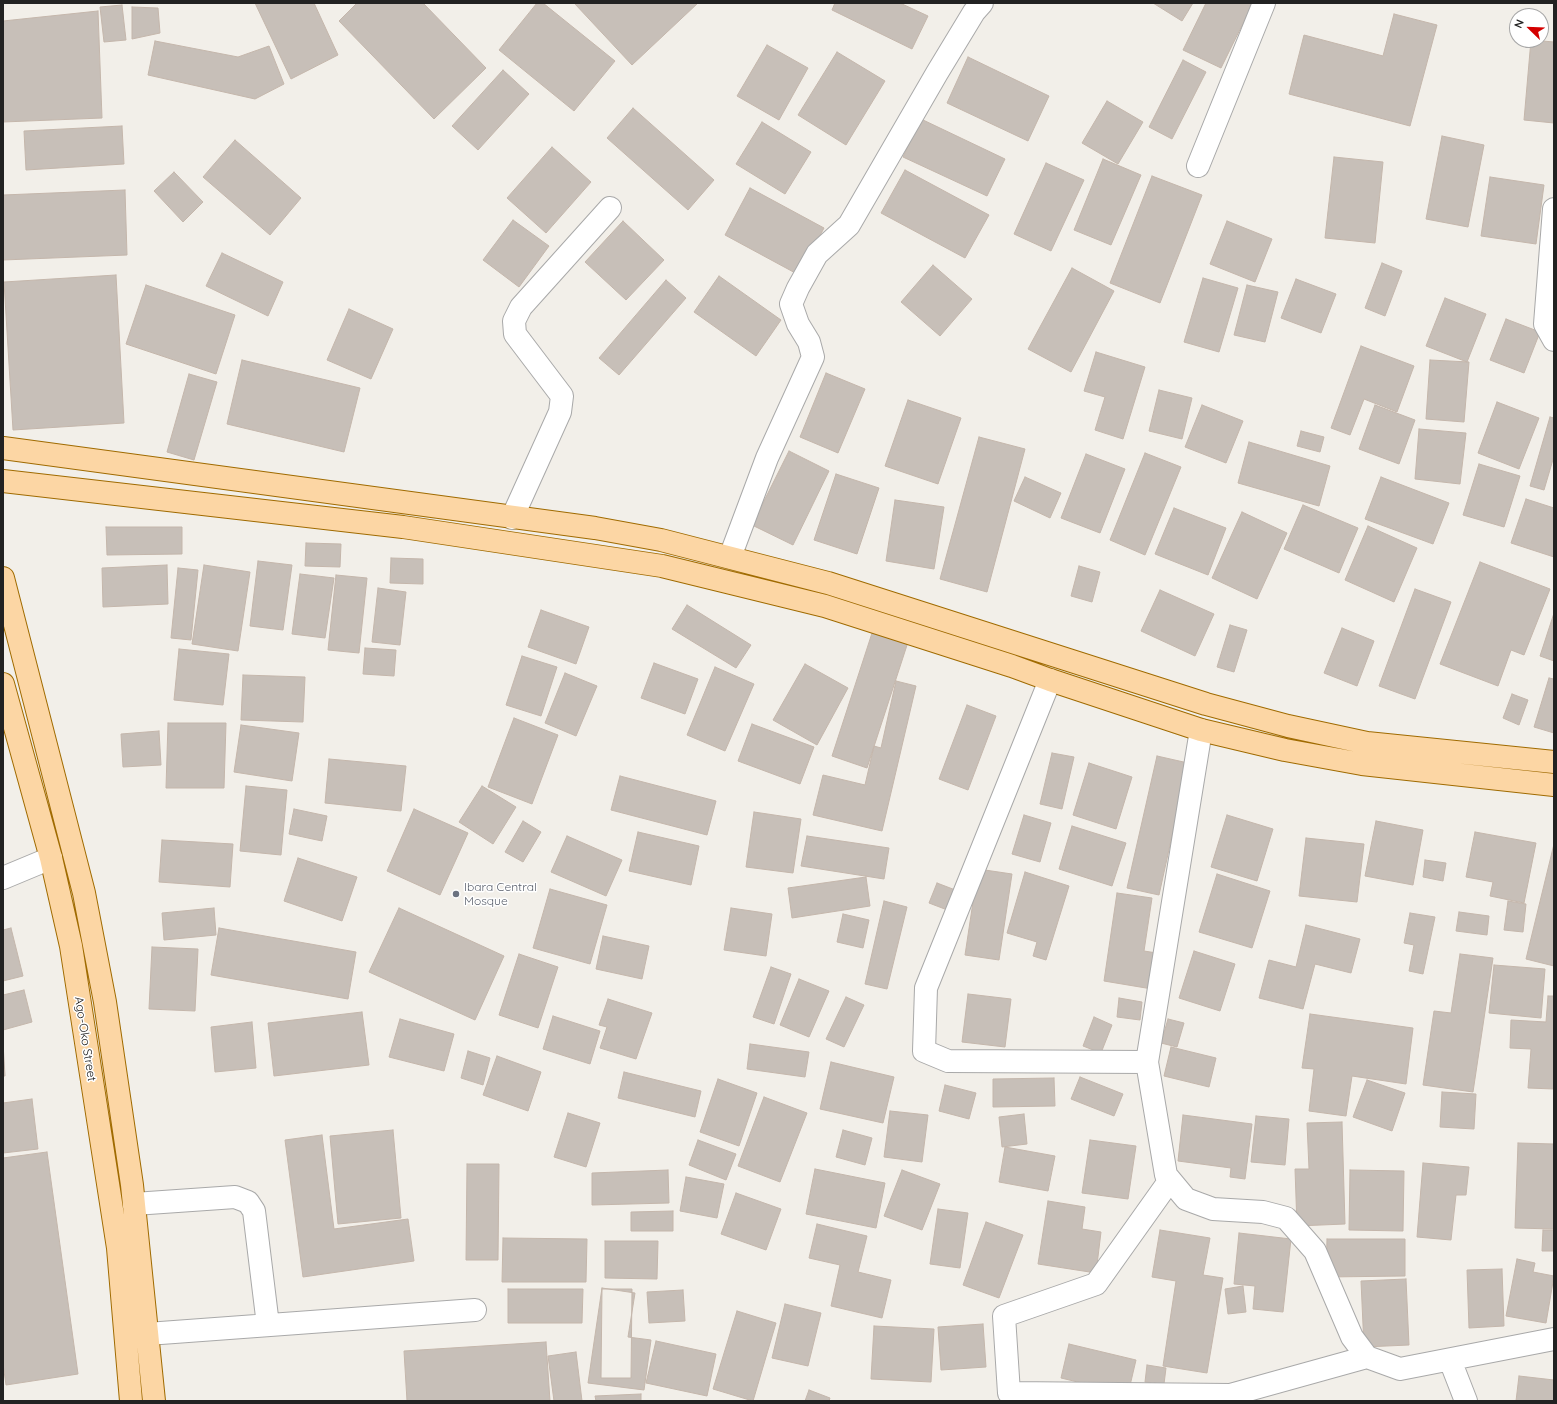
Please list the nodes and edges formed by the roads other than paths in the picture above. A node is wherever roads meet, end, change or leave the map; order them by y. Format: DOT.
graph roads {
  1 [pos="982,3"];
  2 [pos="1264,3"];
  3 [pos="1198,166"];
  4 [pos="610,208"];
  5 [pos="1554,209"];
  6 [pos="1554,340"];
  7 [pos="3,448"];
  8 [pos="3,481"];
  9 [pos="512,518"];
  10 [pos="730,557"];
  11 [pos="3,578"];
  12 [pos="1050,680"];
  13 [pos="3,684"];
  14 [pos="1201,730"];
  15 [pos="1554,762"];
  16 [pos="1554,785"];
  17 [pos="51,858"];
  18 [pos="3,878"];
  19 [pos="1147,1062"];
  20 [pos="1170,1180"];
  21 [pos="134,1204"];
  22 [pos="475,1310"];
  23 [pos="268,1325"];
  24 [pos="147,1334"];
  25 [pos="1554,1339"];
  26 [pos="1367,1357"];
  27 [pos="1450,1360"];
  28 [pos="131,1401"];
  29 [pos="154,1401"];
  30 [pos="1466,1401"];
  1 -- 10 [label="street"];
  2 -- 3 [label="street"];
  4 -- 9 [label="street"];
  5 -- 6 [label="street"];
  7 -- 9 [label="main road"];
  8 -- 12 [label="main road"];
  9 -- 10 [label="main road"];
  10 -- 15 [label="main road"];
  11 -- 21 [label="main road"];
  12 -- 14 [label="main road"];
  12 -- 19 [label="street"];
  13 -- 17 [label="main road, Ago-Oko Street"];
  14 -- 16 [label="main road"];
  14 -- 19 [label="street"];
  17 -- 18 [label="street"];
  17 -- 28 [label="main road, Ago-Oko Street"];
  19 -- 20 [label="street"];
  20 -- 26 [label="street"];
  20 -- 26 [label="street"];
  21 -- 23 [label="street"];
  21 -- 24 [label="main road"];
  22 -- 23 [label="street"];
  23 -- 24 [label="street"];
  24 -- 29 [label="main road"];
  25 -- 27 [label="street"];
  26 -- 27 [label="street"];
  27 -- 30 [label="street"];
}
